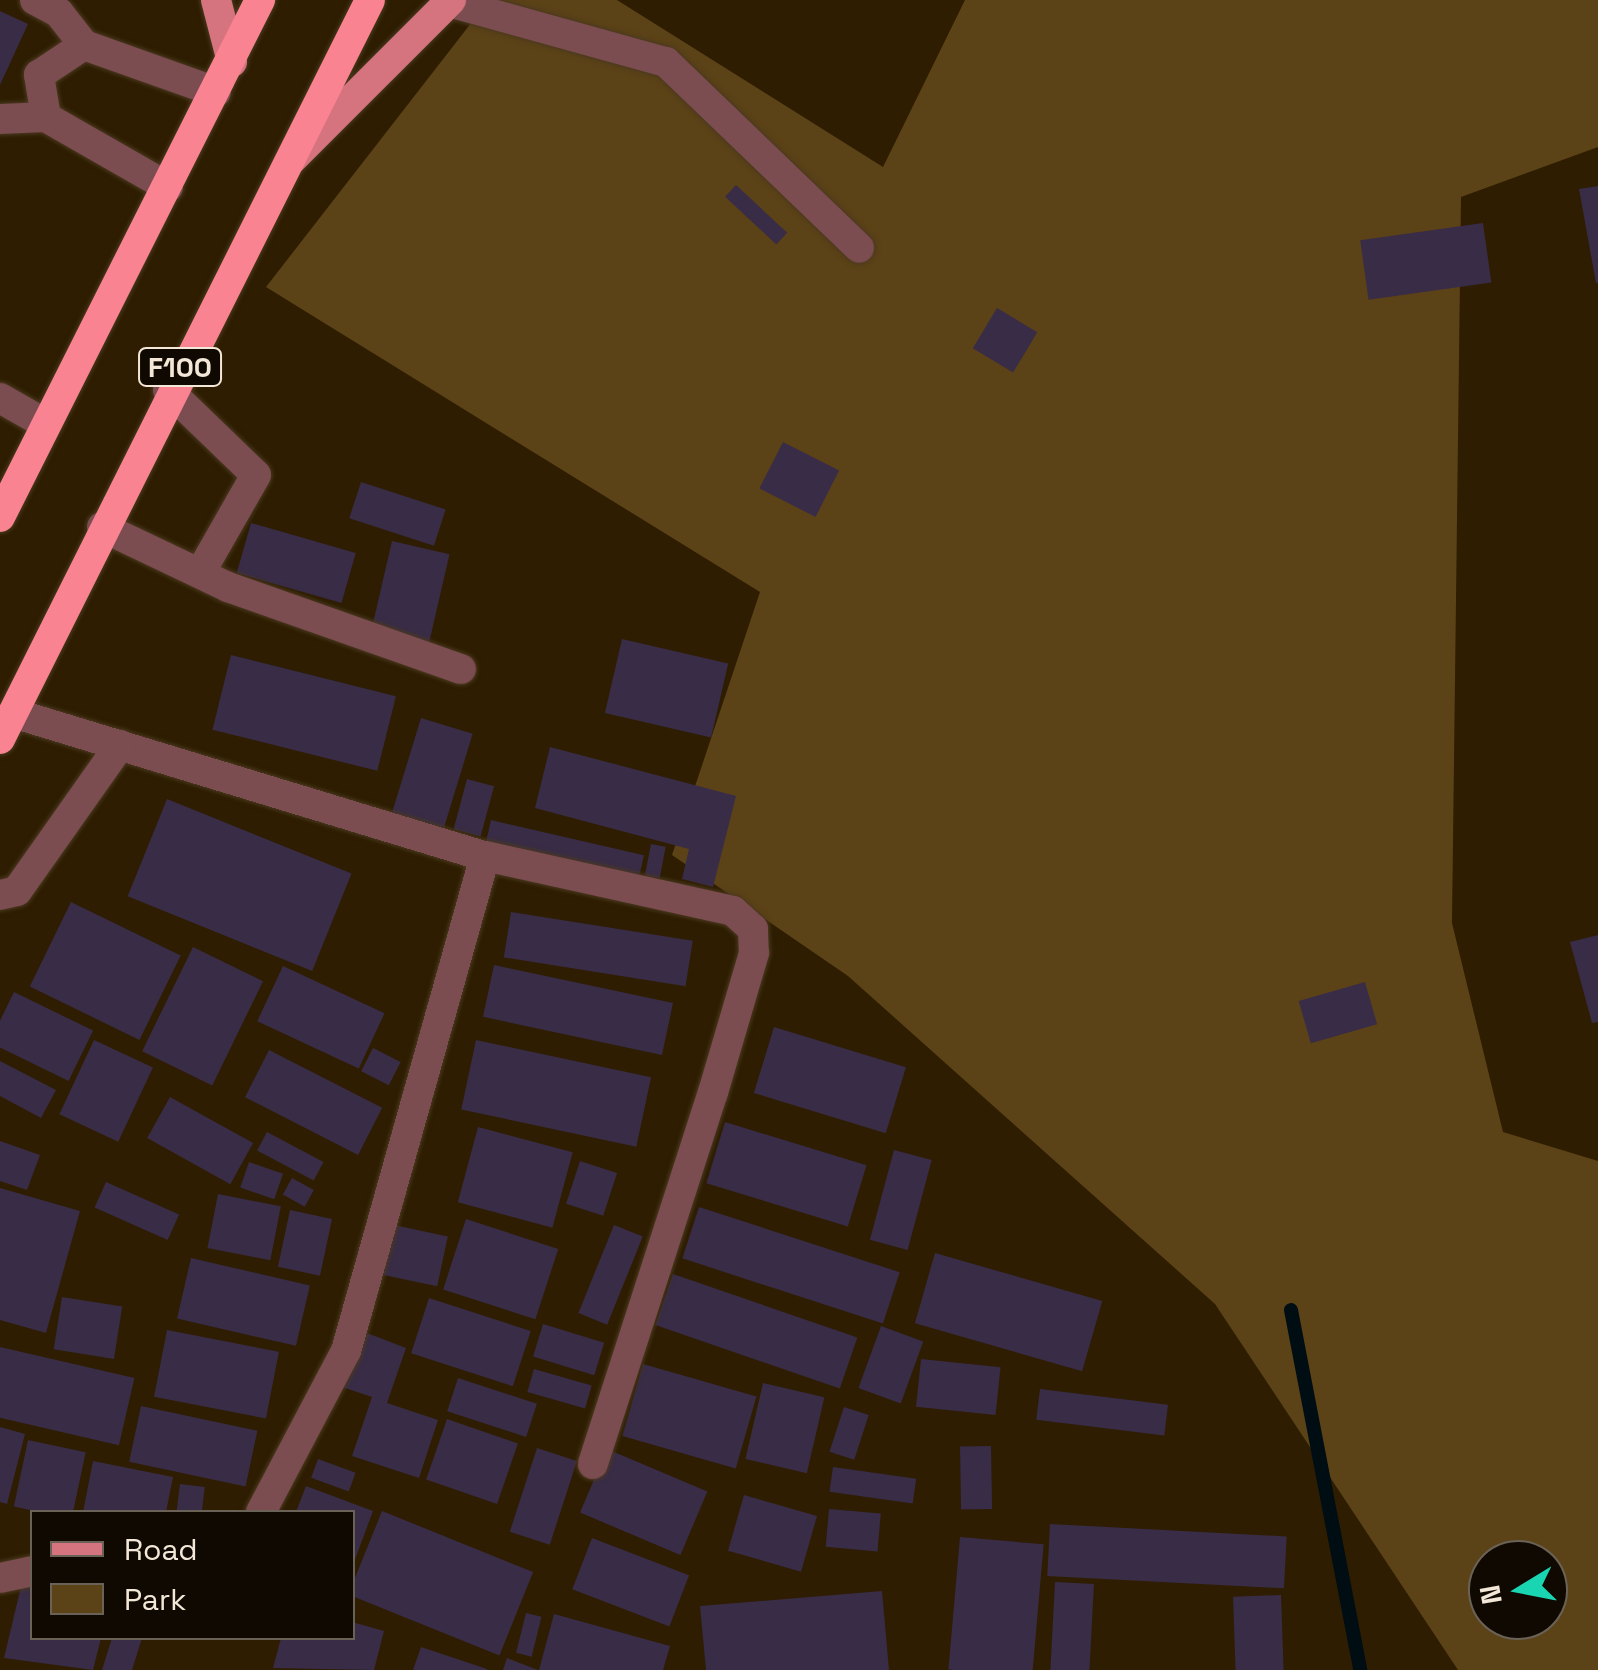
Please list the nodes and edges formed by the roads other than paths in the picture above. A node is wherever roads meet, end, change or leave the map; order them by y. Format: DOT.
graph roads {
  1 [pos="35,0"];
  2 [pos="216,0"];
  3 [pos="260,0"];
  4 [pos="370,0"];
  5 [pos="450,1"];
  6 [pos="84,45"];
  7 [pos="232,62"];
  8 [pos="216,92"];
  9 [pos="46,117"];
  10 [pos="0,119"];
  11 [pos="272,179"];
  12 [pos="168,187"];
  13 [pos="860,248"];
  14 [pos="168,390"];
  15 [pos="0,398"];
  16 [pos="44,423"];
  17 [pos="0,517"];
  18 [pos="102,527"];
  19 [pos="200,573"];
  20 [pos="461,669"];
  21 [pos="6,726"];
  22 [pos="120,745"];
  23 [pos="485,856"];
  24 [pos="0,896"];
  25 [pos="593,1464"];
  26 [pos="262,1510"];
  27 [pos="30,1571"];
  28 [pos="0,1578"];
  1 -- 6 [label="street"];
  2 -- 7 [label="main road"];
  3 -- 7 [label="highway"];
  4 -- 11 [label="highway, F100"];
  5 -- 11 [label="main road"];
  5 -- 13 [label="street"];
  6 -- 8 [label="street"];
  6 -- 9 [label="street"];
  7 -- 8 [label="highway"];
  8 -- 12 [label="highway"];
  9 -- 10 [label="street"];
  9 -- 12 [label="street"];
  11 -- 14 [label="highway, F100"];
  12 -- 16 [label="highway"];
  14 -- 18 [label="highway, F100"];
  14 -- 19 [label="street"];
  15 -- 16 [label="street"];
  16 -- 17 [label="highway"];
  18 -- 19 [label="street"];
  18 -- 21 [label="highway, F100"];
  19 -- 20 [label="street"];
  21 -- 22 [label="street"];
  22 -- 23 [label="street"];
  22 -- 24 [label="street"];
  23 -- 25 [label="street"];
  23 -- 26 [label="street"];
  27 -- 28 [label="street"];
}
